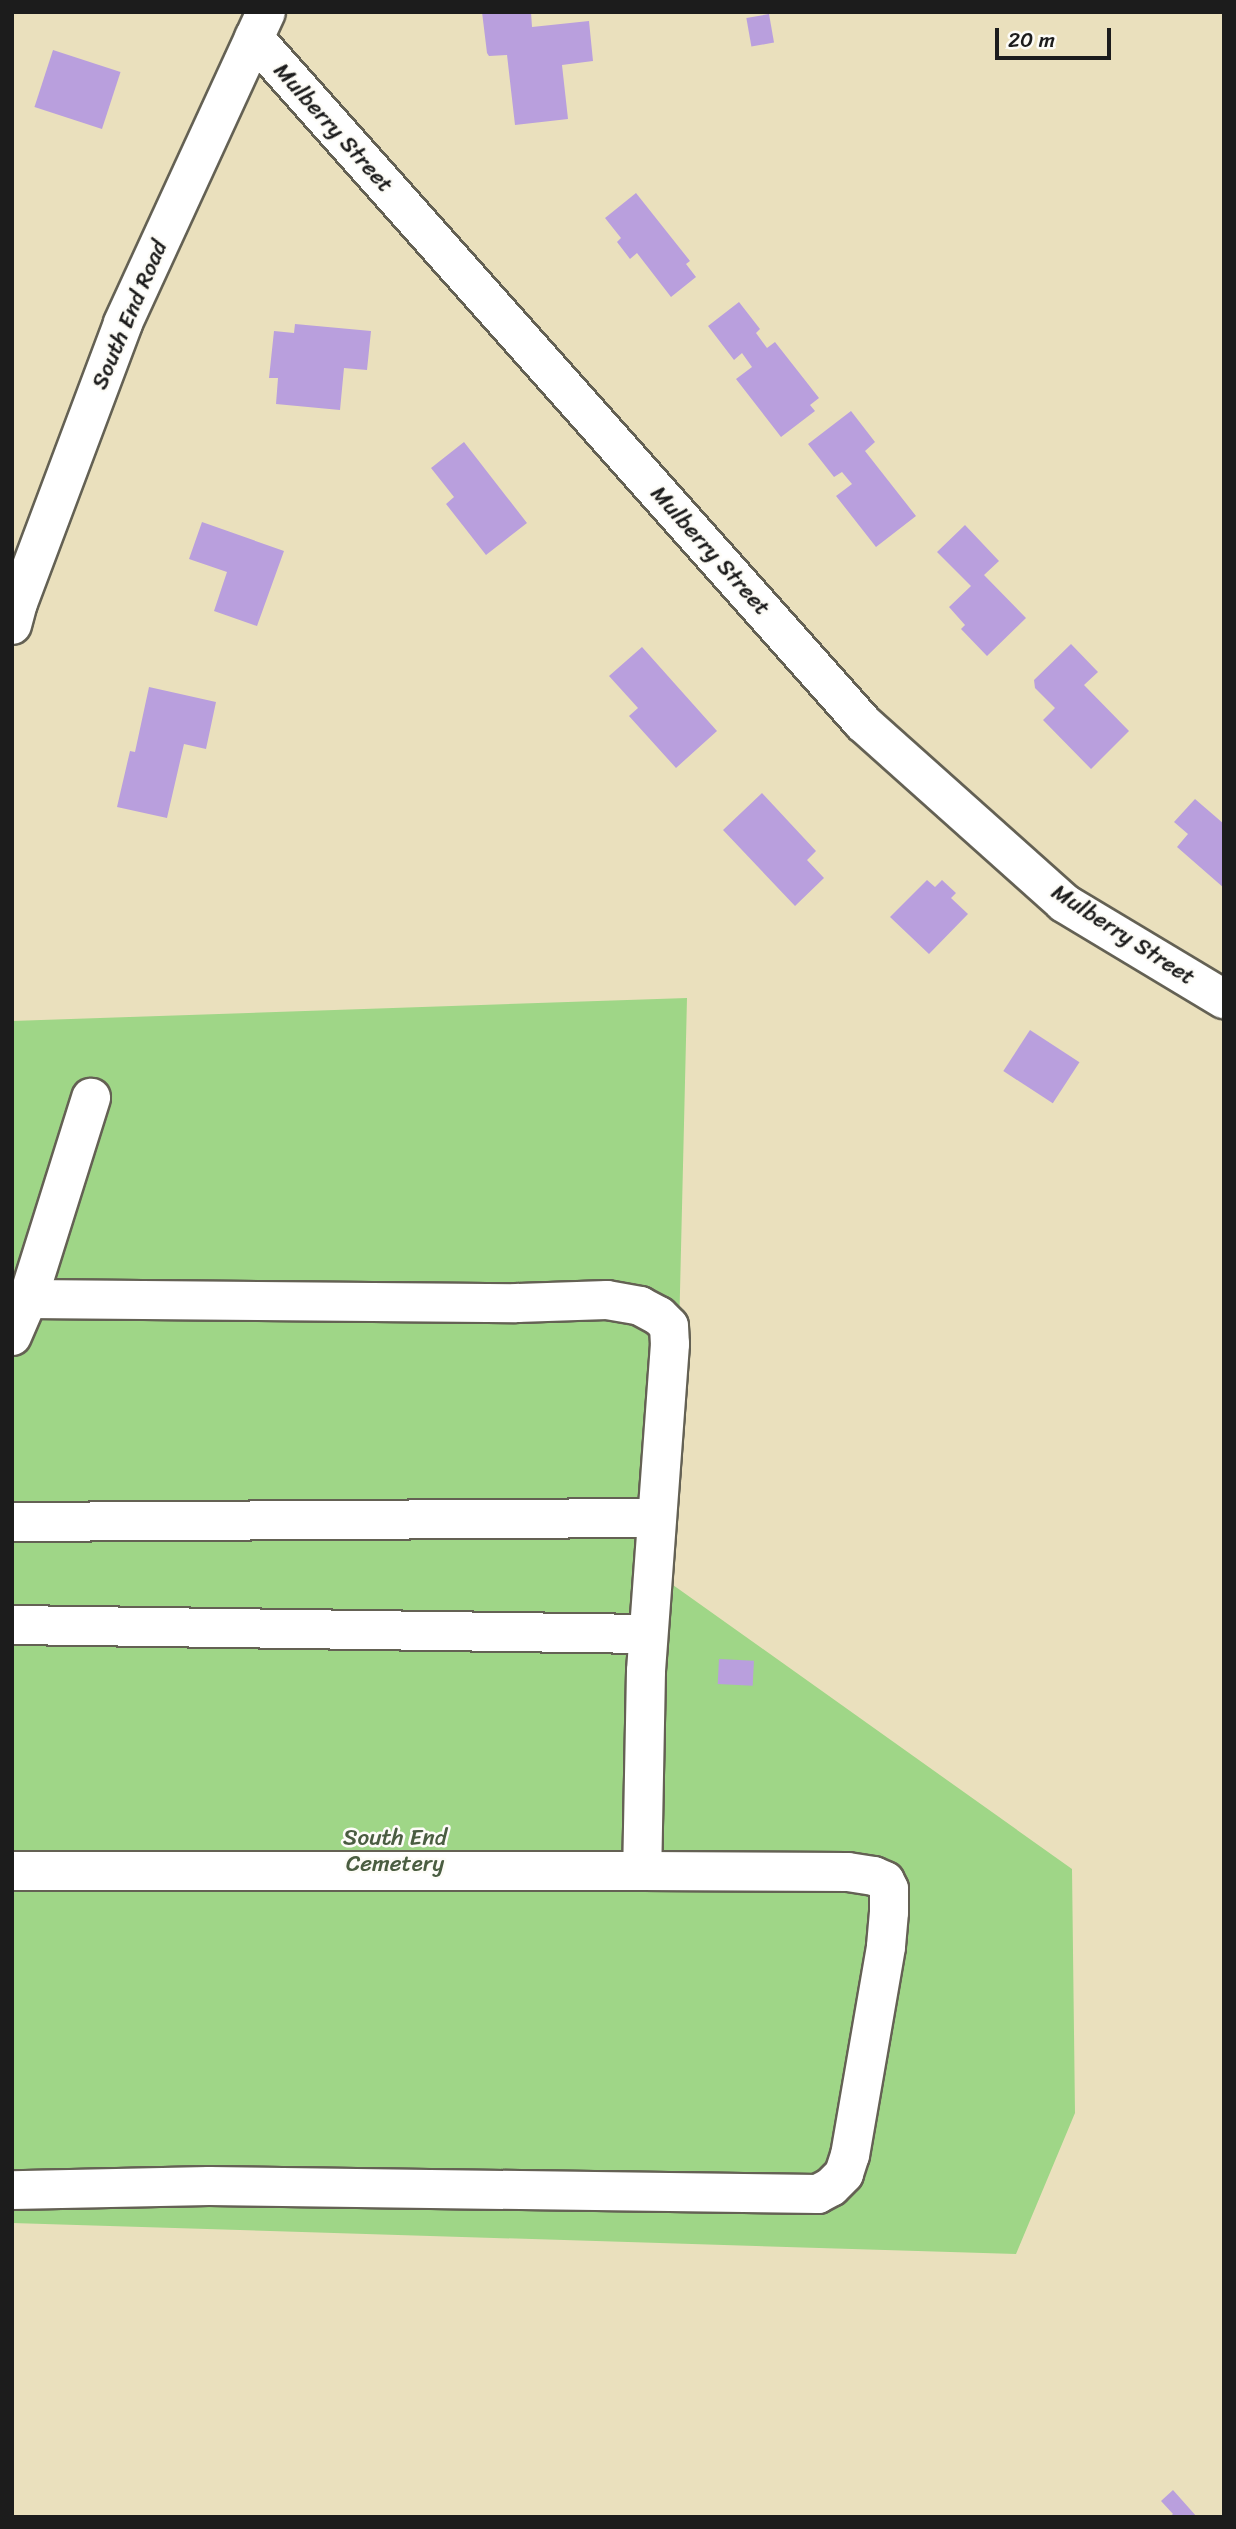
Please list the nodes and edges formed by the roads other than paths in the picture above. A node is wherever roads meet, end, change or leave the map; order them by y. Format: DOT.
graph roads {
  1 [pos="260,25"];
  2 [pos="14,609"];
  3 [pos="1224,999"];
  4 [pos="90,1098"];
  5 [pos="28,1299"];
  6 [pos="12,1336"];
  7 [pos="657,1518"];
  8 [pos="12,1521"];
  9 [pos="12,1625"];
  10 [pos="648,1634"];
  11 [pos="12,1871"];
  12 [pos="642,1871"];
  13 [pos="12,2190"];
  1 -- 2 [label="street, South End Road"];
  1 -- 3 [label="street, Mulberry Street"];
  4 -- 5 [label="street"];
  5 -- 6 [label="street"];
  5 -- 7 [label="street"];
  7 -- 8 [label="street"];
  7 -- 10 [label="street"];
  9 -- 10 [label="street"];
  10 -- 12 [label="street"];
  11 -- 12 [label="street"];
  12 -- 13 [label="street"];
}
